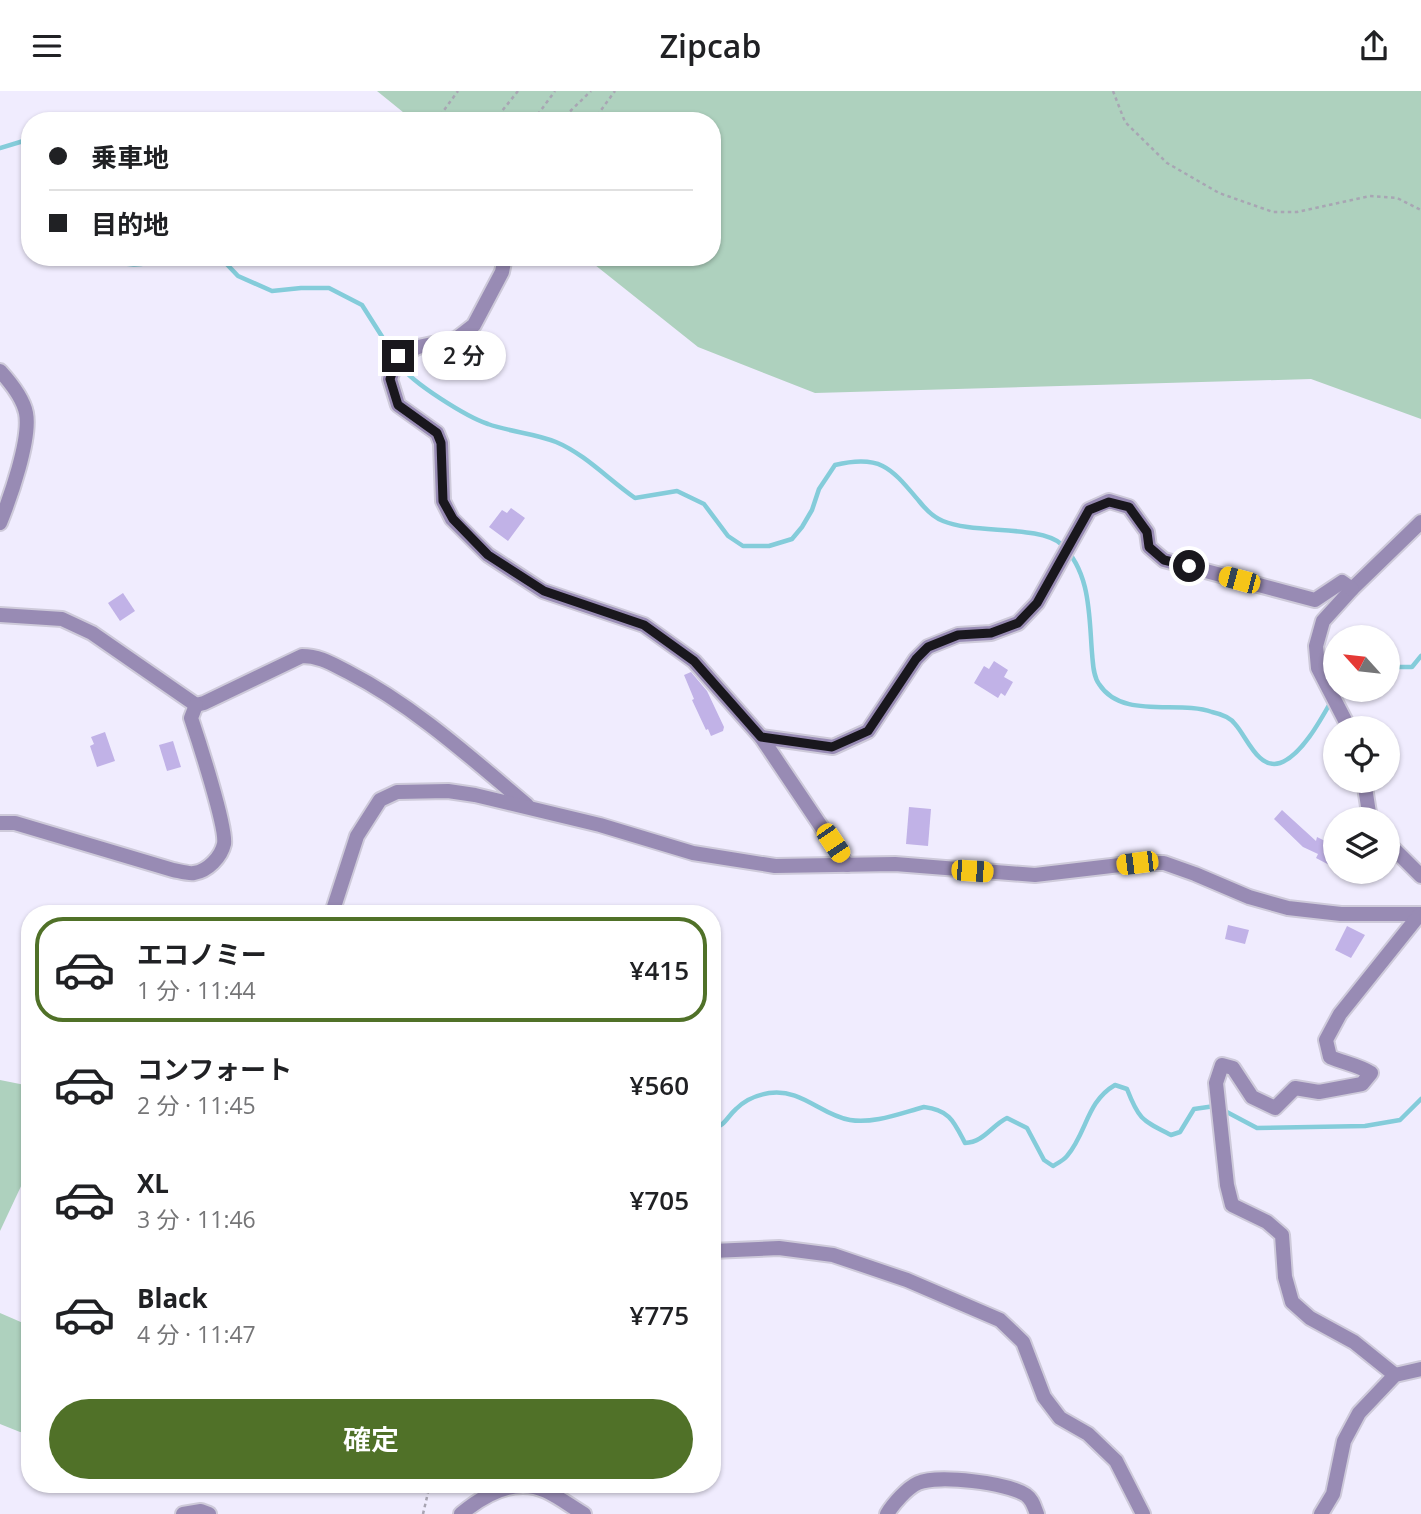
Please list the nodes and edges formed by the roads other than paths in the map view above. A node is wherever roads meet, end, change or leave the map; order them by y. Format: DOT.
graph roads {
  1 [pos="503,266"];
  2 [pos="0,372"];
  3 [pos="1421,522"];
  4 [pos="0,523"];
  5 [pos="1352,589"];
  6 [pos="0,615"];
  7 [pos="196,705"];
  8 [pos="1343,716"];
  9 [pos="761,737"];
  10 [pos="530,808"];
  11 [pos="0,823"];
  12 [pos="1400,855"];
  13 [pos="847,865"];
  14 [pos="1421,876"];
  15 [pos="335,905"];
  16 [pos="1420,914"];
  17 [pos="721,1251"];
  18 [pos="1421,1369"];
  19 [pos="1395,1375"];
  20 [pos="492,1493"];
  21 [pos="550,1493"];
  22 [pos="183,1514"];
  23 [pos="209,1514"];
  24 [pos="461,1514"];
  25 [pos="584,1514"];
  26 [pos="887,1514"];
  27 [pos="1037,1514"];
  28 [pos="1143,1514"];
  29 [pos="1321,1514"];
  1 -- 9 [label="street"];
  2 -- 4 [label="street"];
  3 -- 5 [label="street"];
  5 -- 8 [label="street"];
  5 -- 9 [label="street"];
  6 -- 7 [label="street"];
  7 -- 10 [label="street"];
  7 -- 11 [label="street"];
  9 -- 13 [label="street"];
  10 -- 13 [label="street"];
  10 -- 15 [label="street"];
  12 -- 14 [label="street"];
  13 -- 16 [label="street"];
  16 -- 19 [label="street"];
  17 -- 28 [label="street"];
  18 -- 19 [label="street"];
  19 -- 29 [label="street"];
  20 -- 24 [label="street"];
  21 -- 25 [label="street"];
  22 -- 23 [label="street"];
  26 -- 27 [label="street"];
}
